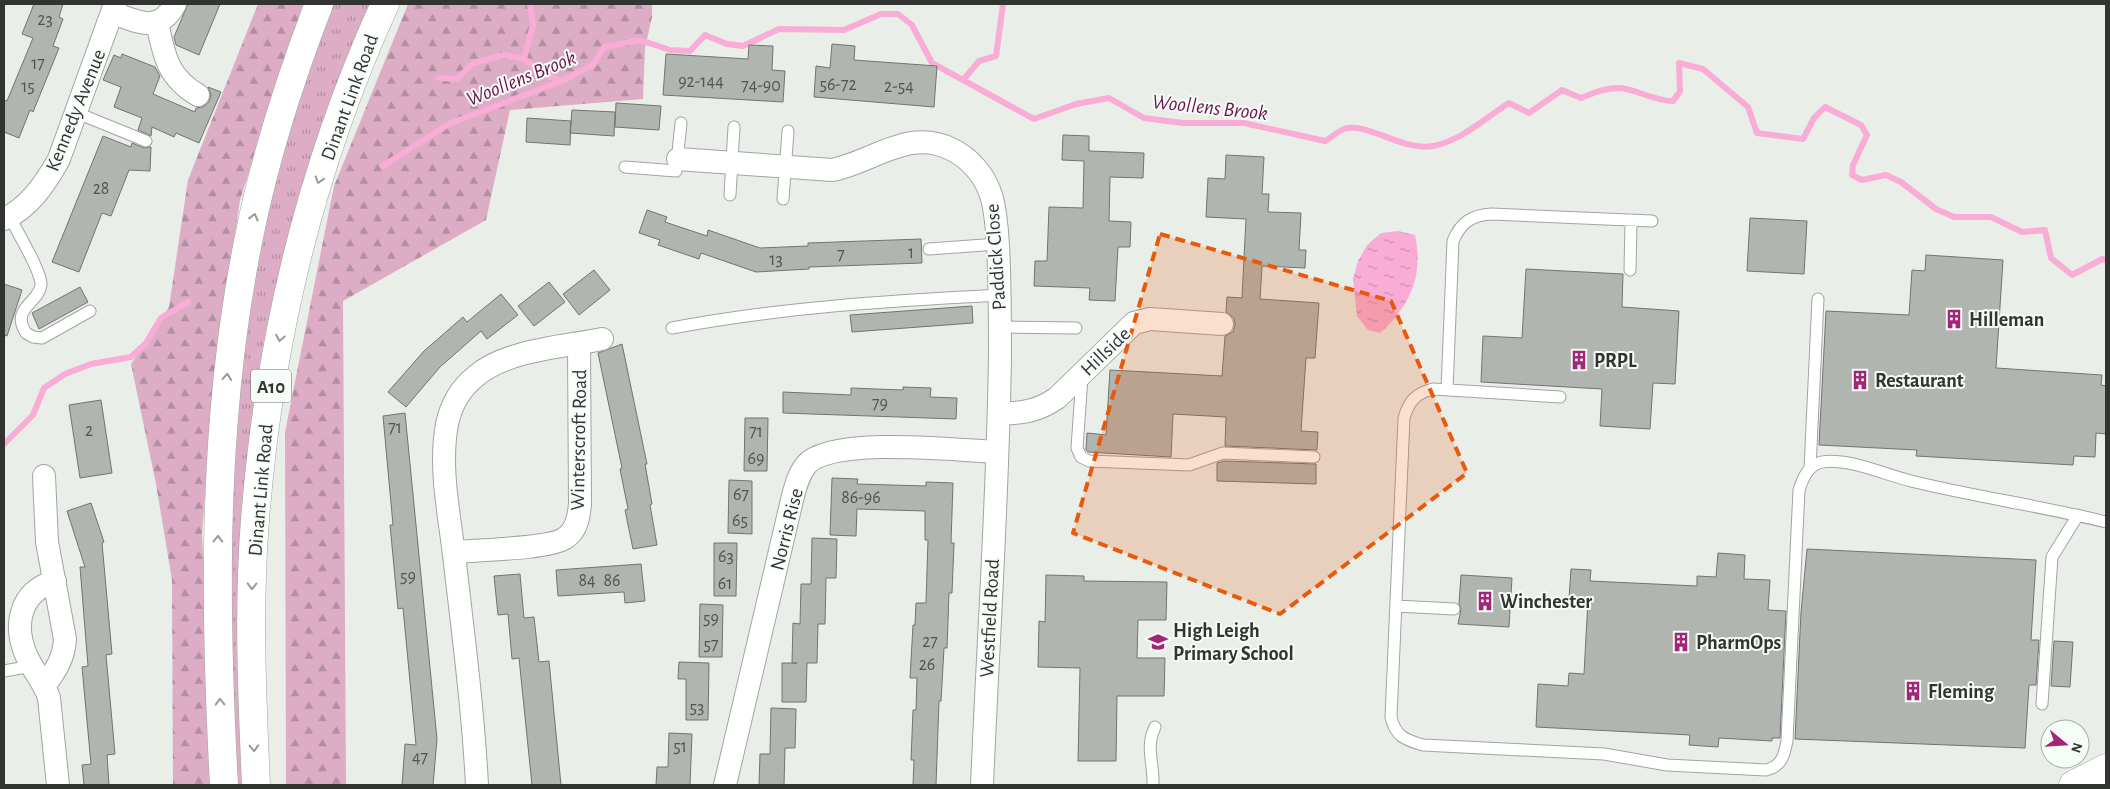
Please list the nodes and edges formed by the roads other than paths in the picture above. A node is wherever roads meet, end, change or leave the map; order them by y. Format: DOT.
graph roads {
  1 [pos="175,4"];
  2 [pos="319,4"];
  3 [pos="385,4"];
  4 [pos="114,8"];
  5 [pos="157,22"];
  6 [pos="198,95"];
  7 [pos="77,113"];
  8 [pos="681,123"];
  9 [pos="734,127"];
  10 [pos="788,131"];
  11 [pos="146,141"];
  12 [pos="678,159"];
  13 [pos="732,163"];
  14 [pos="625,167"];
  15 [pos="785,167"];
  16 [pos="730,195"];
  17 [pos="783,199"];
  18 [pos="7,218"];
  19 [pos="1631,221"];
  20 [pos="1652,221"];
  21 [pos="998,244"];
  22 [pos="929,249"];
  23 [pos="1630,270"];
  24 [pos="1000,295"];
  25 [pos="1818,299"];
  26 [pos="90,311"];
  27 [pos="1222,324"];
  28 [pos="1000,327"];
  29 [pos="672,328"];
  30 [pos="1076,328"];
  31 [pos="602,339"];
  32 [pos="579,344"];
  33 [pos="1083,372"];
  34 [pos="1447,390"];
  35 [pos="1560,397"];
  36 [pos="999,414"];
  37 [pos="997,452"];
  38 [pos="1314,457"];
  39 [pos="1810,468"];
  40 [pos="44,476"];
  41 [pos="2078,515"];
  42 [pos="2106,522"];
  43 [pos="454,552"];
  44 [pos="55,581"];
  45 [pos="1396,606"];
  46 [pos="1454,609"];
  47 [pos="32,666"];
  48 [pos="4,671"];
  49 [pos="45,685"];
  50 [pos="2042,704"];
  51 [pos="1155,727"];
  52 [pos="2106,768"];
  53 [pos="58,785"];
  54 [pos="224,785"];
  55 [pos="256,785"];
  56 [pos="477,785"];
  57 [pos="724,785"];
  58 [pos="982,785"];
  59 [pos="1153,785"];
  60 [pos="2073,785"];
  1 -- 5 [label="street"];
  54 -- 2 [label="main road, Dinant Link Road / A10, one-way"];
  3 -- 55 [label="main road, Dinant Link Road / A10, one-way"];
  4 -- 5 [label="street, Kennedy Avenue"];
  4 -- 7 [label="street, Kennedy Avenue"];
  5 -- 6 [label="street"];
  7 -- 11 [label="lane"];
  7 -- 18 [label="street, Kennedy Avenue"];
  8 -- 12 [label="lane"];
  9 -- 13 [label="lane"];
  10 -- 15 [label="lane"];
  12 -- 13 [label="street, Paddick Close"];
  12 -- 14 [label="lane"];
  13 -- 15 [label="street, Paddick Close"];
  13 -- 16 [label="lane"];
  15 -- 17 [label="lane"];
  15 -- 21 [label="street, Paddick Close"];
  18 -- 26 [label="lane"];
  19 -- 20 [label="lane"];
  19 -- 23 [label="lane"];
  19 -- 34 [label="lane"];
  21 -- 22 [label="lane"];
  21 -- 24 [label="street, Paddick Close"];
  24 -- 28 [label="street, Paddick Close"];
  24 -- 29 [label="lane"];
  25 -- 39 [label="lane"];
  27 -- 33 [label="street, Hillside"];
  28 -- 30 [label="lane"];
  28 -- 36 [label="street, Paddick Close"];
  31 -- 32 [label="street, Winterscroft Road"];
  32 -- 43 [label="street, Winterscroft Road"];
  32 -- 43 [label="street, Winterscroft Road"];
  33 -- 36 [label="street, Hillside"];
  33 -- 38 [label="lane"];
  34 -- 35 [label="lane"];
  34 -- 45 [label="lane"];
  36 -- 37 [label="street, Paddick Close"];
  37 -- 57 [label="street, Norris Rise"];
  37 -- 58 [label="street, Westfield Road"];
  39 -- 41 [label="lane"];
  39 -- 45 [label="lane"];
  40 -- 44 [label="street"];
  41 -- 42 [label="lane"];
  41 -- 50 [label="lane"];
  43 -- 56 [label="street, Winterscroft Road"];
  44 -- 47 [label="street"];
  44 -- 49 [label="street"];
  45 -- 46 [label="lane"];
  47 -- 48 [label="lane"];
  47 -- 49 [label="street"];
  49 -- 53 [label="street"];
  51 -- 59 [label="lane"];
  52 -- 60 [label="main road"];
}
